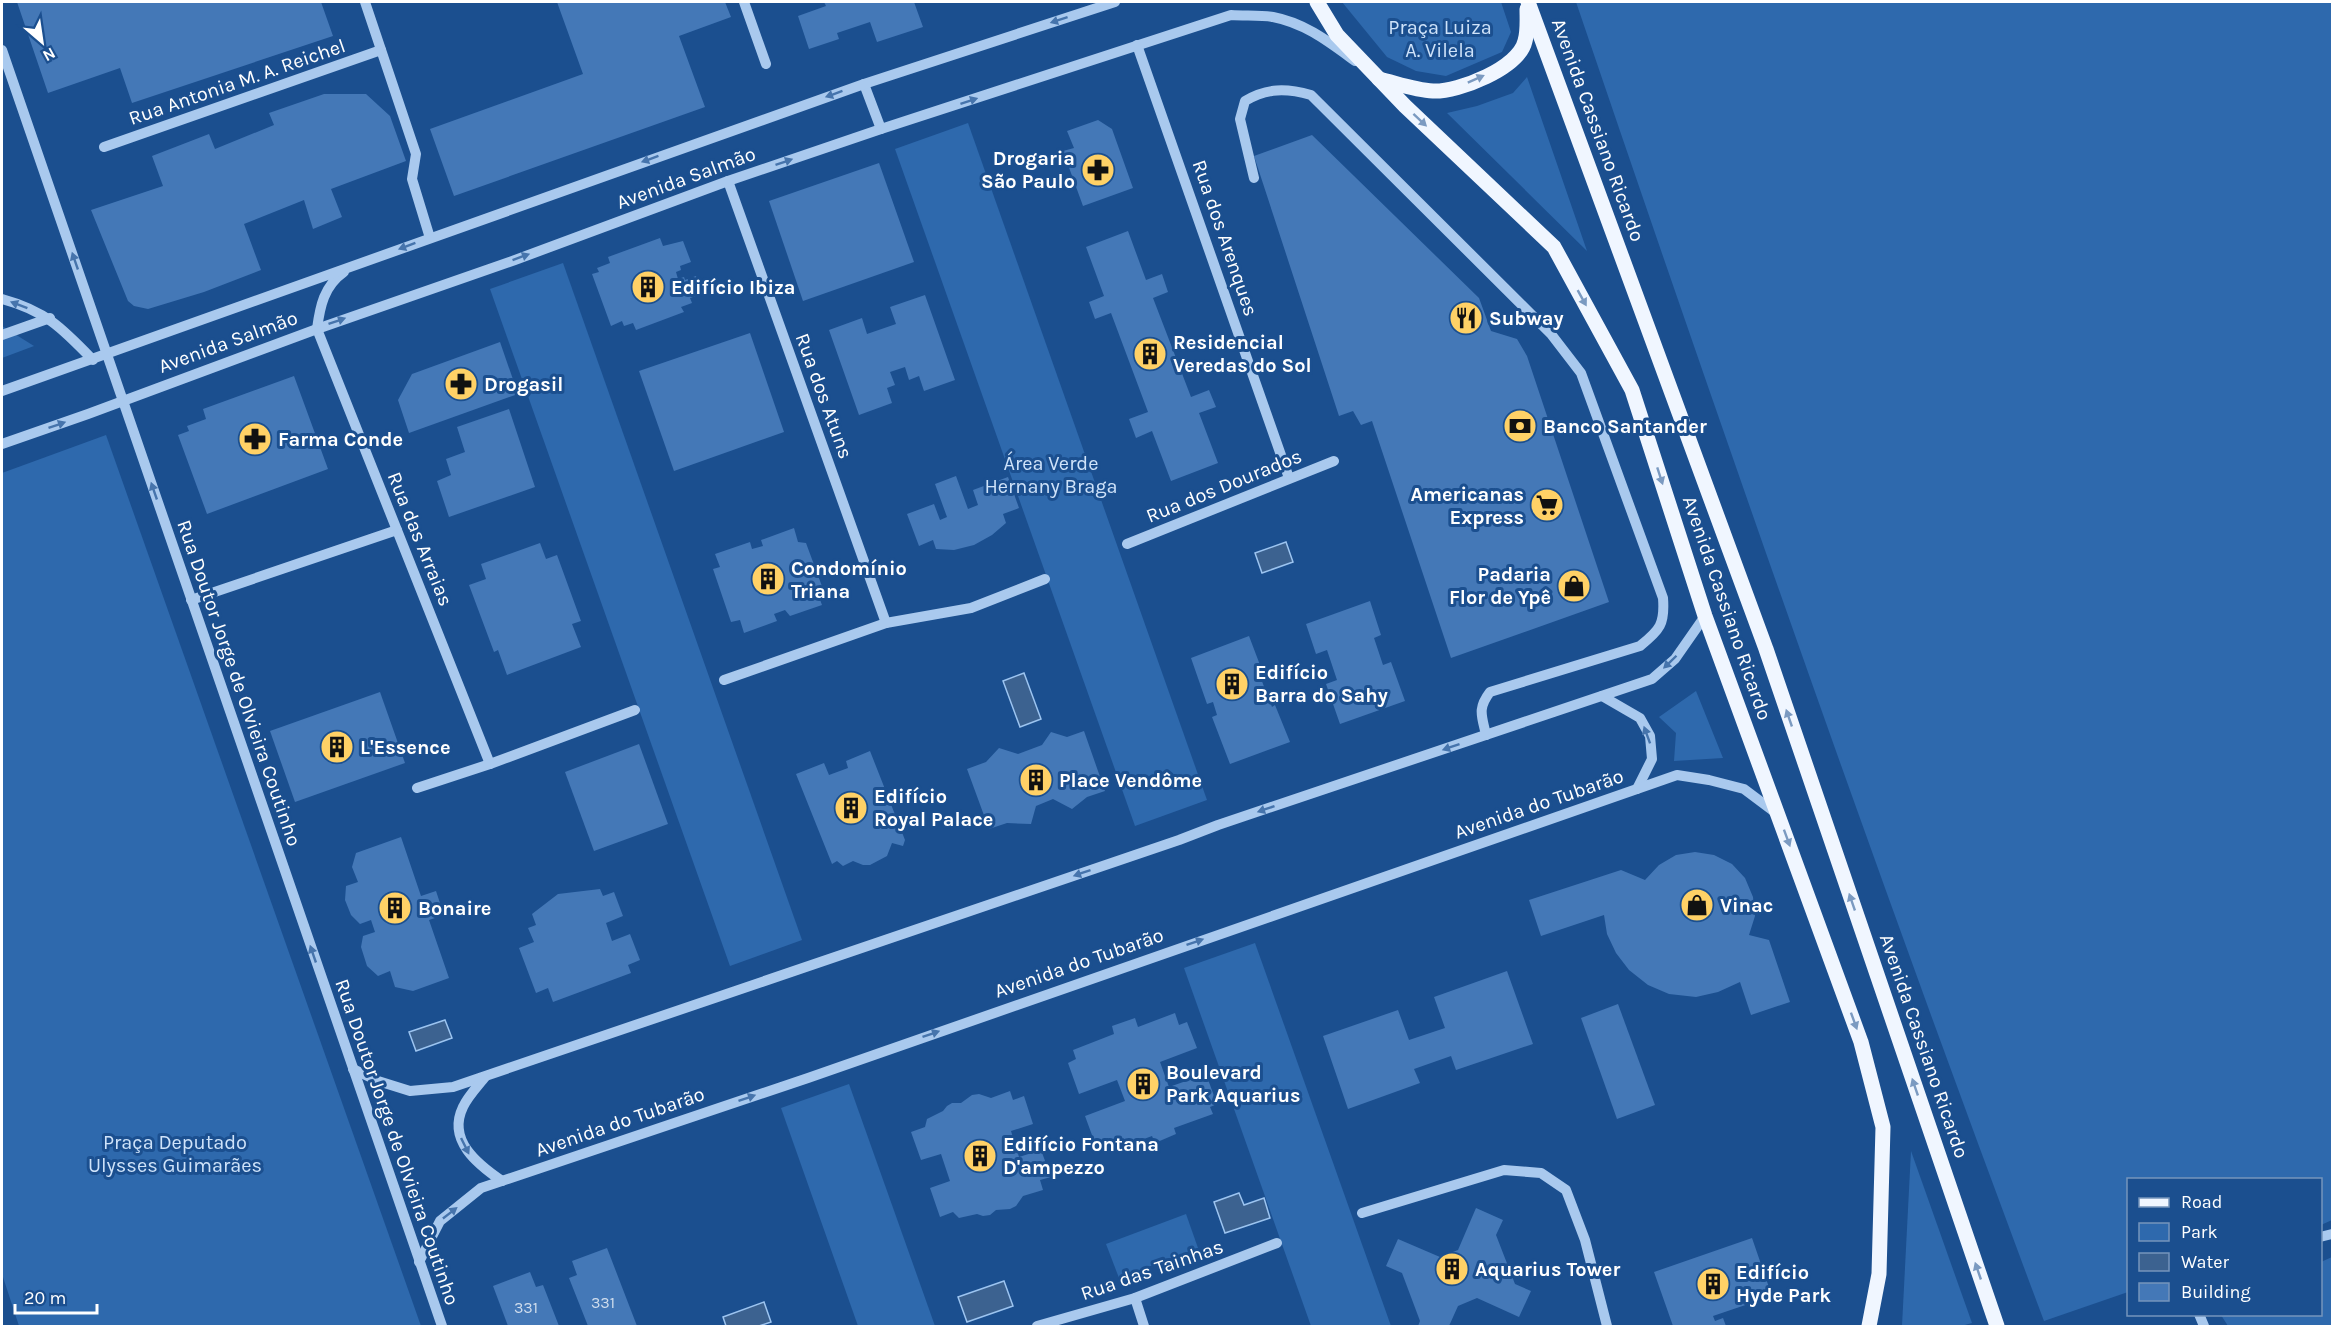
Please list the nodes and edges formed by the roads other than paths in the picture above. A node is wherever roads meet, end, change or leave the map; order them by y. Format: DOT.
graph roads {
  1 [pos="365,2"];
  2 [pos="744,2"];
  3 [pos="1115,2"];
  4 [pos="1317,2"];
  5 [pos="1528,2"];
  6 [pos="1137,45"];
  7 [pos="2,50"];
  8 [pos="381,50"];
  9 [pos="766,64"];
  10 [pos="1379,79"];
  11 [pos="864,84"];
  12 [pos="881,129"];
  13 [pos="104,147"];
  14 [pos="1254,178"];
  15 [pos="728,181"];
  16 [pos="430,238"];
  17 [pos="351,267"];
  18 [pos="2,299"];
  19 [pos="50,318"];
  20 [pos="317,328"];
  21 [pos="2,335"];
  22 [pos="106,355"];
  23 [pos="93,360"];
  24 [pos="2,391"];
  25 [pos="122,400"];
  26 [pos="2,444"];
  27 [pos="1334,461"];
  28 [pos="1289,478"];
  29 [pos="397,530"];
  30 [pos="1127,544"];
  31 [pos="1045,579"];
  32 [pos="191,600"];
  33 [pos="1705,616"];
  34 [pos="886,622"];
  35 [pos="724,680"];
  36 [pos="1602,696"];
  37 [pos="635,710"];
  38 [pos="1486,735"];
  39 [pos="490,764"];
  40 [pos="417,788"];
  41 [pos="1637,789"];
  42 [pos="1778,815"];
  43 [pos="353,1069"];
  44 [pos="486,1076"];
  45 [pos="502,1181"];
  46 [pos="1362,1213"];
  47 [pos="1276,1243"];
  48 [pos="420,1262"];
  49 [pos="1135,1298"];
  50 [pos="442,1326"];
  51 [pos="1037,1326"];
  52 [pos="1144,1326"];
  53 [pos="1606,1326"];
  54 [pos="1869,1326"];
  55 [pos="1997,1326"];
  1 -- 8 [label="street"];
  2 -- 9 [label="street"];
  3 -- 11 [label="street, Avenida Salmão, one-way"];
  4 -- 10 [label="main road, Avenida Cassiano Ricardo"];
  10 -- 5 [label="main road, one-way"];
  55 -- 5 [label="main road, Avenida Cassiano Ricardo, one-way"];
  6 -- 10 [label="street, Avenida Salmão"];
  12 -- 6 [label="street, Avenida Salmão, one-way"];
  6 -- 28 [label="street, Rua dos Arenques"];
  22 -- 7 [label="street, Rua Doutor Jorge de Olvieira Coutinho, one-way"];
  8 -- 13 [label="street, Rua Antonia M. A. Reichel"];
  8 -- 16 [label="street"];
  10 -- 33 [label="main road, Avenida Cassiano Ricardo, one-way"];
  11 -- 12 [label="street"];
  11 -- 16 [label="street, Avenida Salmão, one-way"];
  15 -- 12 [label="street, Avenida Salmão, one-way"];
  14 -- 38 [label="street"];
  20 -- 15 [label="street, Avenida Salmão, one-way"];
  15 -- 34 [label="street, Rua dos Atuns"];
  16 -- 17 [label="street, Avenida Salmão, one-way"];
  17 -- 20 [label="street"];
  17 -- 22 [label="street, Avenida Salmão"];
  19 -- 18 [label="street, one-way"];
  19 -- 21 [label="street"];
  19 -- 23 [label="street"];
  20 -- 25 [label="street, Avenida Salmão"];
  20 -- 29 [label="street, Rua das Arraias"];
  22 -- 23 [label="street, Avenida Salmão"];
  22 -- 25 [label="street, Rua Doutor Jorge de Olvieira Coutinho"];
  23 -- 24 [label="street, Avenida Salmão"];
  26 -- 25 [label="street, Avenida Salmão, one-way"];
  32 -- 25 [label="street, Rua Doutor Jorge de Olvieira Coutinho, one-way"];
  27 -- 28 [label="street, Rua dos Dourados"];
  28 -- 30 [label="street, Rua dos Dourados"];
  29 -- 32 [label="street"];
  29 -- 39 [label="street, Rua das Arraias"];
  31 -- 34 [label="street"];
  43 -- 32 [label="street, Rua Doutor Jorge de Olvieira Coutinho, one-way"];
  33 -- 36 [label="street, one-way"];
  33 -- 42 [label="main road, Avenida Cassiano Ricardo"];
  34 -- 35 [label="street"];
  36 -- 38 [label="street"];
  41 -- 36 [label="street, one-way"];
  37 -- 39 [label="street"];
  38 -- 44 [label="street, one-way"];
  39 -- 40 [label="street"];
  41 -- 42 [label="street, Avenida do Tubarão"];
  45 -- 41 [label="street, Avenida do Tubarão, one-way"];
  42 -- 54 [label="main road, Avenida Cassiano Ricardo, one-way"];
  43 -- 44 [label="street"];
  43 -- 48 [label="street, Rua Doutor Jorge de Olvieira Coutinho"];
  44 -- 45 [label="street, one-way"];
  48 -- 45 [label="street, Avenida do Tubarão, one-way"];
  46 -- 53 [label="street"];
  47 -- 49 [label="street, Rua das Tainhas"];
  48 -- 50 [label="street, Rua Doutor Jorge de Olvieira Coutinho"];
  49 -- 51 [label="street, Rua das Tainhas"];
  49 -- 52 [label="street"];
}
